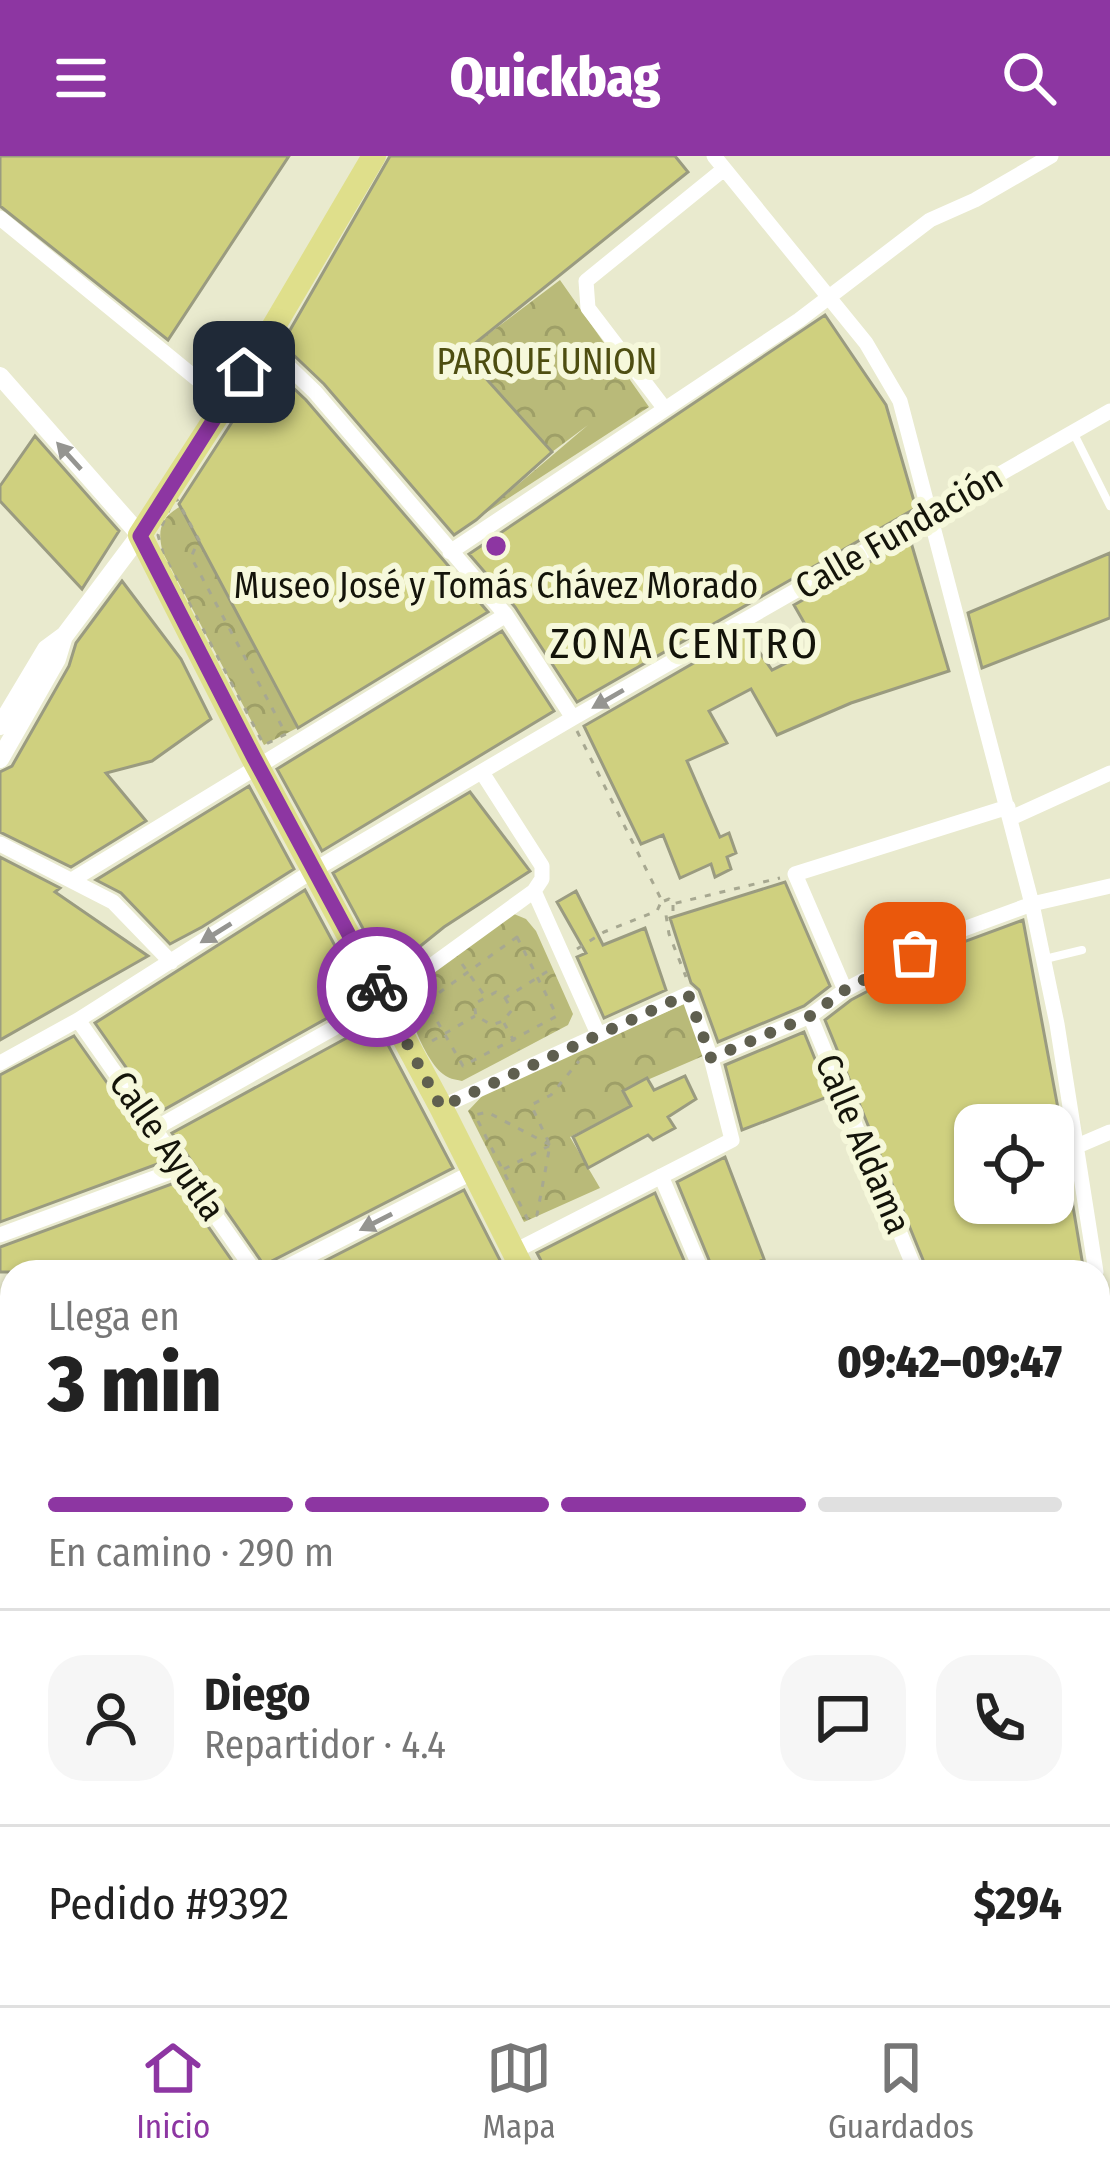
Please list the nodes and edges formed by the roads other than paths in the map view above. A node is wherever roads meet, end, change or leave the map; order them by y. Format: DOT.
graph roads {
  1 [pos="374,156"];
  2 [pos="1051,156"];
  3 [pos="719,162"];
  4 [pos="0,218"];
  5 [pos="827,297"];
  6 [pos="264,343"];
  7 [pos="0,376"];
  8 [pos="225,402"];
  9 [pos="665,409"];
  10 [pos="1110,411"];
  11 [pos="1073,433"];
  12 [pos="1110,506"];
  13 [pos="930,514"];
  14 [pos="140,536"];
  15 [pos="450,552"];
  16 [pos="506,615"];
  17 [pos="65,635"];
  18 [pos="573,718"];
  19 [pos="0,726"];
  20 [pos="0,759"];
  21 [pos="257,765"];
  22 [pos="1110,773"];
  23 [pos="483,774"];
  24 [pos="1009,813"];
  25 [pos="0,844"];
  26 [pos="314,870"];
  27 [pos="72,880"];
  28 [pos="1110,886"];
  29 [pos="534,891"];
  30 [pos="1032,904"];
  31 [pos="1082,950"];
  32 [pos="1043,959"];
  33 [pos="171,962"];
  34 [pos="845,990"];
  35 [pos="384,1000"];
  36 [pos="810,1016"];
  37 [pos="78,1020"];
  38 [pos="598,1034"];
  39 [pos="711,1058"];
  40 [pos="0,1063"];
  41 [pos="1068,1104"];
  42 [pos="441,1107"];
  43 [pos="154,1129"];
  44 [pos="1110,1132"];
  45 [pos="1074,1141"];
  46 [pos="184,1168"];
  47 [pos="475,1171"];
  48 [pos="661,1176"];
  49 [pos="0,1235"];
  50 [pos="247,1260"];
  51 [pos="301,1260"];
  52 [pos="517,1260"];
  53 [pos="521,1260"];
  54 [pos="697,1260"];
  55 [pos="911,1260"];
  56 [pos="1094,1260"];
  1 -- 6 [label="main road"];
  2 -- 5 [label="street"];
  3 -- 5 [label="street"];
  3 -- 9 [label="street"];
  4 -- 8 [label="street"];
  5 -- 9 [label="street"];
  5 -- 13 [label="street"];
  6 -- 8 [label="main road"];
  6 -- 15 [label="street"];
  14 -- 7 [label="street, one-way"];
  8 -- 14 [label="main road"];
  9 -- 15 [label="street"];
  10 -- 11 [label="street, Calle Fundación"];
  11 -- 12 [label="lane"];
  11 -- 13 [label="street, Calle Fundación"];
  13 -- 18 [label="street, Calle Fundación, one-way"];
  13 -- 24 [label="street"];
  14 -- 17 [label="street"];
  14 -- 21 [label="main road"];
  15 -- 16 [label="street"];
  16 -- 18 [label="street"];
  16 -- 21 [label="street"];
  17 -- 19 [label="street"];
  17 -- 20 [label="street"];
  18 -- 23 [label="street, Calle Fundación"];
  21 -- 26 [label="main road"];
  21 -- 27 [label="street"];
  22 -- 24 [label="street"];
  23 -- 26 [label="street, Calle Fundación"];
  23 -- 29 [label="street"];
  24 -- 30 [label="street"];
  24 -- 34 [label="street"];
  25 -- 27 [label="street"];
  26 -- 33 [label="street, Calle Fundación, one-way"];
  26 -- 35 [label="main road"];
  27 -- 33 [label="street"];
  28 -- 30 [label="street"];
  29 -- 35 [label="street"];
  29 -- 38 [label="street"];
  30 -- 32 [label="street"];
  30 -- 34 [label="street"];
  31 -- 32 [label="lane"];
  32 -- 41 [label="street"];
  33 -- 37 [label="street, Calle Fundación"];
  34 -- 36 [label="street"];
  35 -- 42 [label="main road"];
  35 -- 43 [label="street"];
  36 -- 39 [label="street"];
  36 -- 55 [label="street, Calle Aldama"];
  37 -- 40 [label="street, Calle Fundación"];
  37 -- 43 [label="street, Calle Ayutla"];
  38 -- 39 [label="street"];
  38 -- 42 [label="street"];
  39 -- 48 [label="street"];
  42 -- 47 [label="main road"];
  43 -- 46 [label="street, Calle Ayutla"];
  44 -- 45 [label="street"];
  45 -- 56 [label="street"];
  46 -- 49 [label="street"];
  46 -- 50 [label="street, Calle Ayutla"];
  47 -- 51 [label="street, one-way"];
  47 -- 52 [label="main road"];
  48 -- 53 [label="street"];
  48 -- 54 [label="street"];
}
